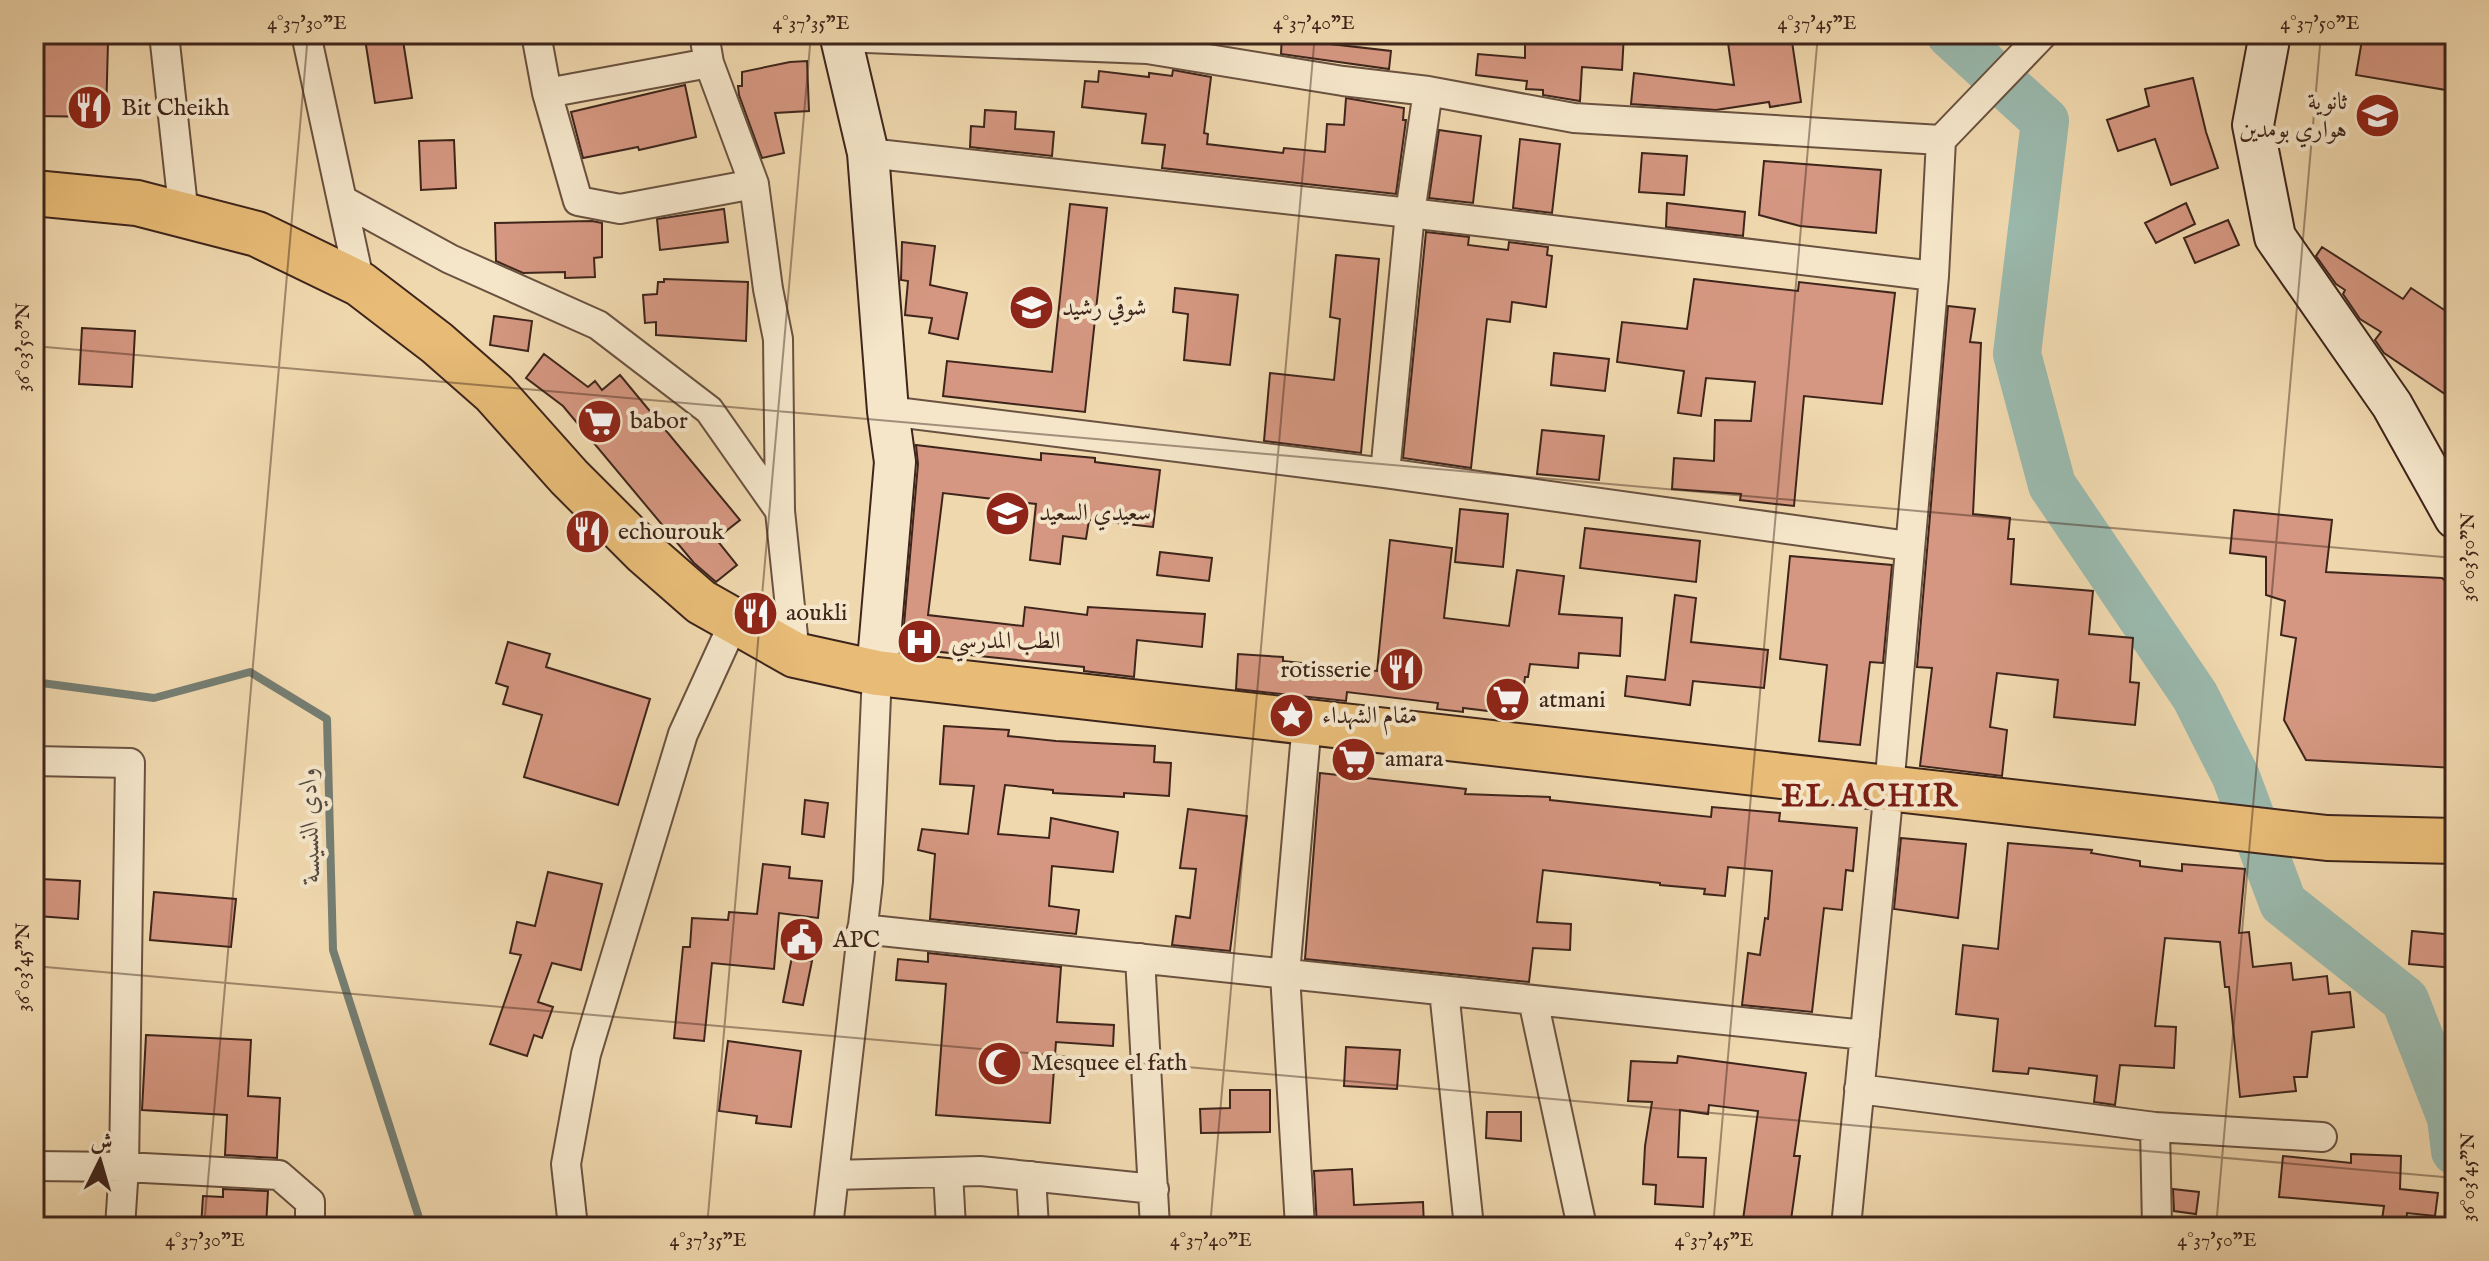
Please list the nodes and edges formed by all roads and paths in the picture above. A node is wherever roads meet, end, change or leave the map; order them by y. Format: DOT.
graph roads {
  1 [pos="164,34"];
  2 [pos="306,34"];
  3 [pos="536,34"];
  4 [pos="704,34"];
  5 [pos="2043,34"];
  6 [pos="2270,34"];
  7 [pos="840,35"];
  8 [pos="709,63"];
  9 [pos="1428,91"];
  10 [pos="547,93"];
  11 [pos="1941,140"];
  12 [pos="868,153"];
  13 [pos="754,184"];
  14 [pos="34,193"];
  15 [pos="344,201"];
  16 [pos="1410,213"];
  17 [pos="184,216"];
  18 [pos="1934,276"];
  19 [pos="360,284"];
  20 [pos="888,411"];
  21 [pos="1385,473"];
  22 [pos="780,511"];
  23 [pos="2455,518"];
  24 [pos="1909,546"];
  25 [pos="735,620"];
  26 [pos="795,655"];
  27 [pos="877,673"];
  28 [pos="1307,722"];
  29 [pos="34,761"];
  30 [pos="1889,788"];
  31 [pos="2455,841"];
  32 [pos="862,929"];
  33 [pos="1140,958"];
  34 [pos="1285,974"];
  35 [pos="1444,991"];
  36 [pos="1533,1000"];
  37 [pos="1865,1035"];
  38 [pos="1859,1089"];
  39 [pos="2155,1127"];
  40 [pos="2322,1137"];
  41 [pos="34,1166"];
  42 [pos="124,1167"];
  43 [pos="948,1172"];
  44 [pos="834,1175"];
  45 [pos="1031,1176"];
  46 [pos="1154,1189"];
  47 [pos="120,1227"];
  48 [pos="310,1227"];
  49 [pos="573,1227"];
  50 [pos="828,1227"];
  51 [pos="951,1227"];
  52 [pos="1034,1227"];
  53 [pos="1155,1227"];
  54 [pos="1300,1227"];
  55 [pos="1469,1227"];
  56 [pos="1582,1227"];
  57 [pos="1846,1227"];
  58 [pos="2157,1227"];
  1 -- 17 [label="street"];
  2 -- 15 [label="street"];
  3 -- 10 [label="street"];
  4 -- 8 [label="street"];
  5 -- 11 [label="street"];
  6 -- 23 [label="street"];
  7 -- 9 [label="street"];
  7 -- 12 [label="street"];
  8 -- 10 [label="street"];
  8 -- 13 [label="street"];
  9 -- 11 [label="street"];
  9 -- 16 [label="street"];
  10 -- 13 [label="street"];
  11 -- 18 [label="street"];
  12 -- 16 [label="street"];
  12 -- 20 [label="street"];
  13 -- 22 [label="street"];
  14 -- 17 [label="main road"];
  15 -- 19 [label="street"];
  15 -- 22 [label="street"];
  16 -- 18 [label="street"];
  16 -- 21 [label="street"];
  17 -- 19 [label="main road"];
  18 -- 24 [label="street"];
  19 -- 25 [label="main road"];
  20 -- 21 [label="street"];
  20 -- 27 [label="street"];
  21 -- 24 [label="street"];
  22 -- 26 [label="street"];
  24 -- 30 [label="street"];
  25 -- 26 [label="main road"];
  25 -- 49 [label="street"];
  26 -- 27 [label="main road"];
  27 -- 28 [label="main road"];
  27 -- 32 [label="street"];
  28 -- 30 [label="main road"];
  28 -- 34 [label="street"];
  29 -- 42 [label="street"];
  30 -- 31 [label="main road"];
  30 -- 37 [label="street"];
  32 -- 33 [label="street"];
  32 -- 44 [label="street"];
  33 -- 34 [label="street"];
  33 -- 46 [label="street"];
  34 -- 35 [label="street"];
  34 -- 54 [label="street"];
  35 -- 36 [label="street"];
  35 -- 55 [label="street"];
  36 -- 37 [label="street"];
  36 -- 56 [label="street"];
  37 -- 38 [label="street"];
  38 -- 39 [label="street"];
  38 -- 57 [label="street"];
  39 -- 40 [label="street"];
  39 -- 58 [label="street"];
  41 -- 42 [label="street"];
  42 -- 47 [label="street"];
  42 -- 48 [label="street"];
  43 -- 44 [label="street"];
  43 -- 45 [label="street"];
  43 -- 51 [label="street"];
  44 -- 50 [label="street"];
  45 -- 46 [label="street"];
  45 -- 52 [label="street"];
  46 -- 53 [label="street"];
}
